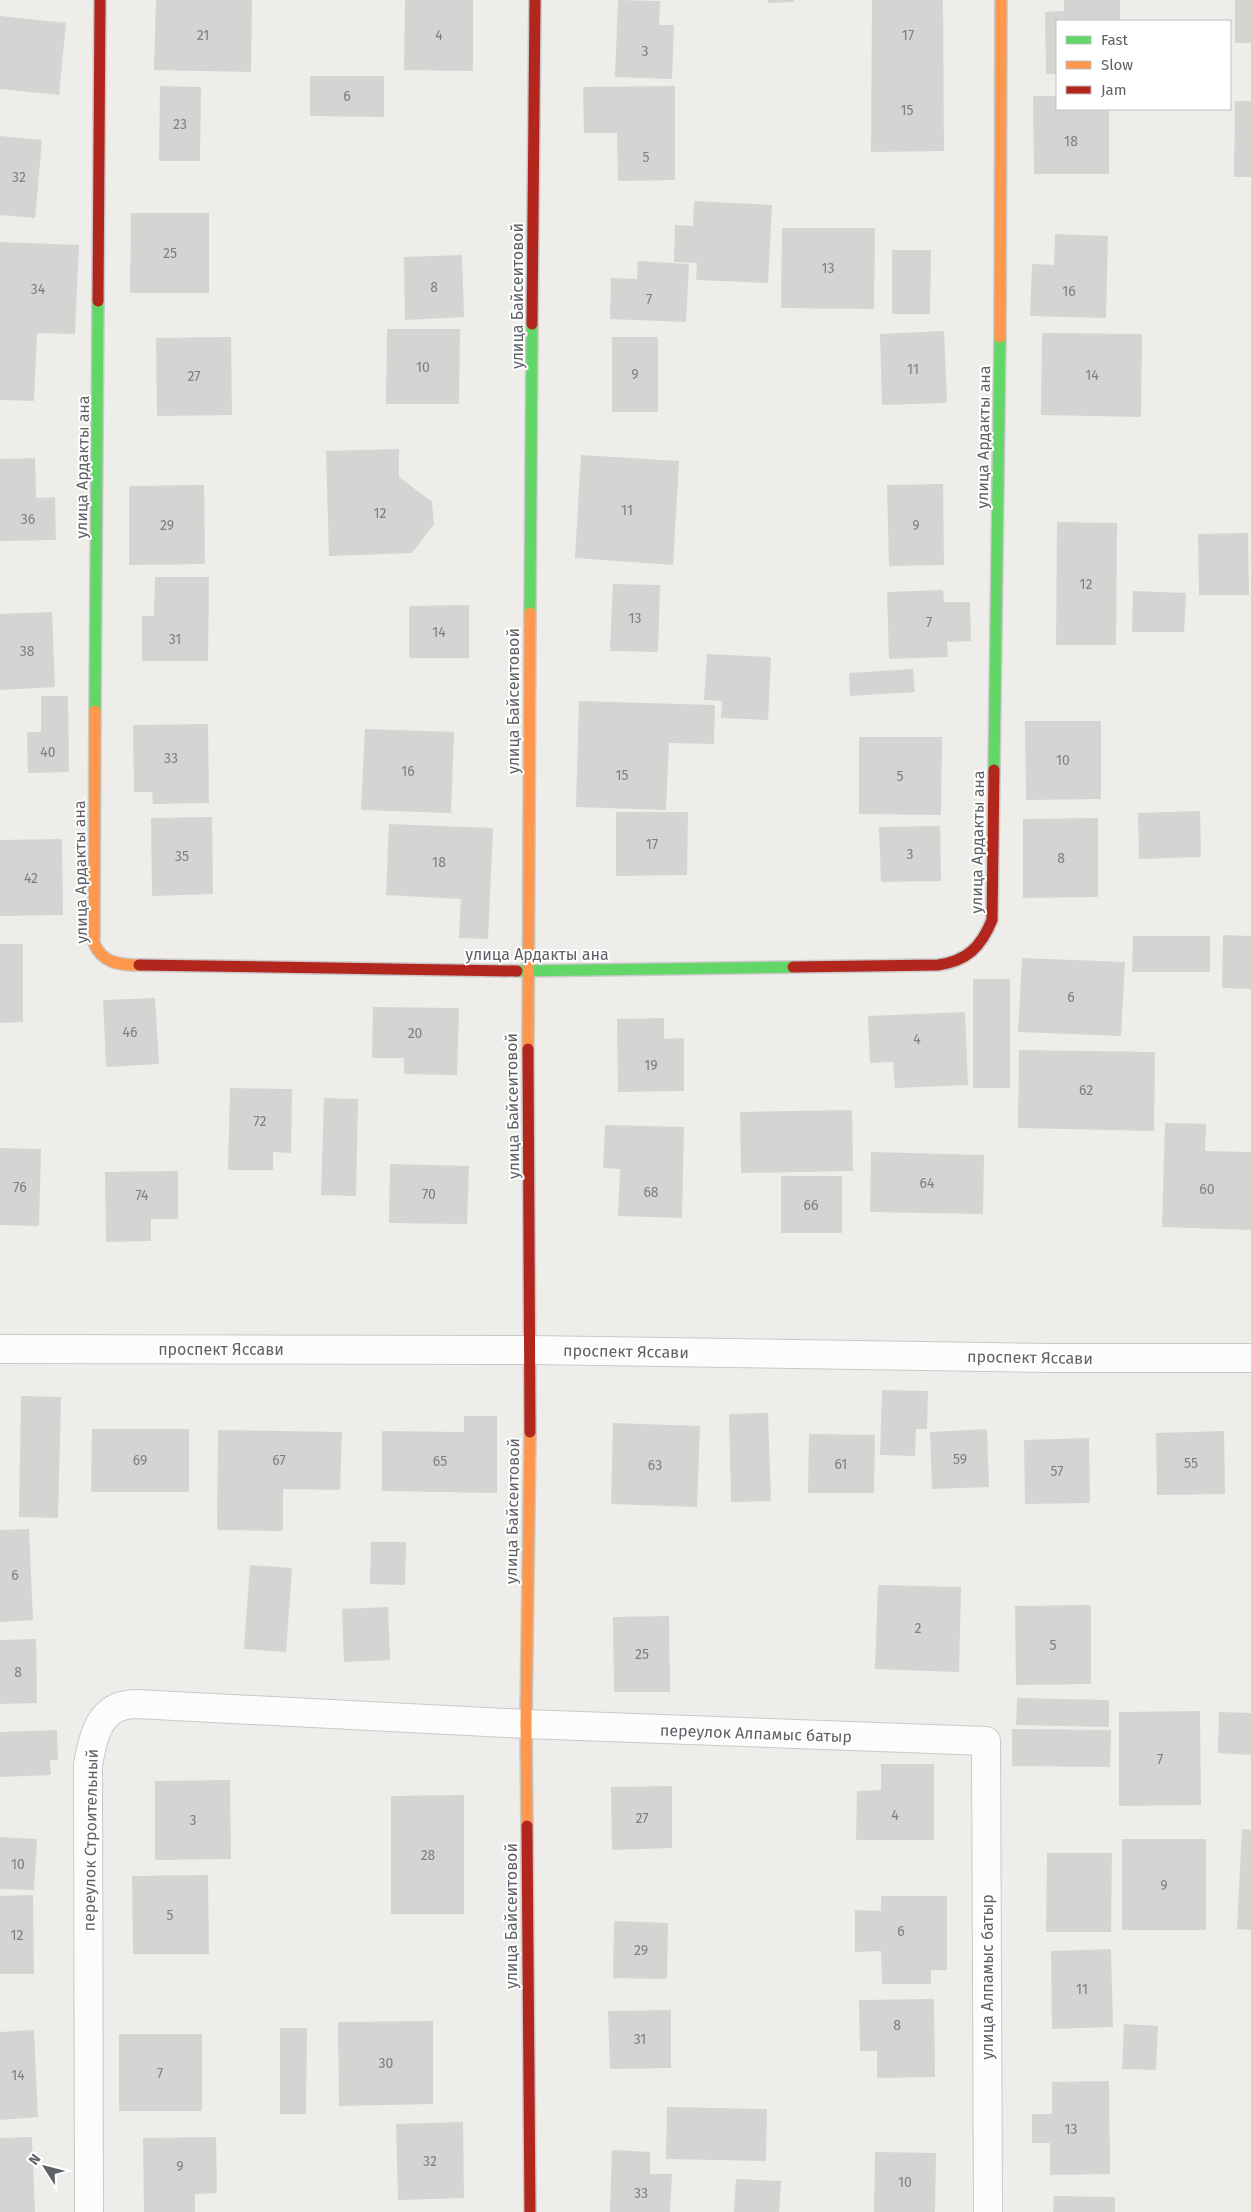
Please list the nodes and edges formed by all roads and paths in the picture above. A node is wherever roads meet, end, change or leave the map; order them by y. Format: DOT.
graph roads {
  1 [pos="100,0"];
  2 [pos="536,0"];
  3 [pos="1001,0"];
  4 [pos="527,971"];
  5 [pos="0,1349"];
  6 [pos="531,1350"];
  7 [pos="1251,1358"];
  8 [pos="526,1724"];
  9 [pos="986,1741"];
  10 [pos="89,2212"];
  11 [pos="530,2212"];
  12 [pos="988,2212"];
  1 -- 4 [label="street, улица Ардакты ана"];
  2 -- 4 [label="street, улица Байсеитовой"];
  3 -- 4 [label="street, улица Ардакты ана"];
  4 -- 6 [label="street, улица Байсеитовой"];
  5 -- 6 [label="street, проспект Яссави"];
  6 -- 7 [label="street, проспект Яссави"];
  6 -- 8 [label="street, улица Байсеитовой"];
  8 -- 9 [label="street, переулок Алпамыс батыр"];
  8 -- 10 [label="street, переулок Строительный"];
  8 -- 11 [label="street, улица Байсеитовой"];
  9 -- 12 [label="street, улица Алпамыс батыр"];
}
